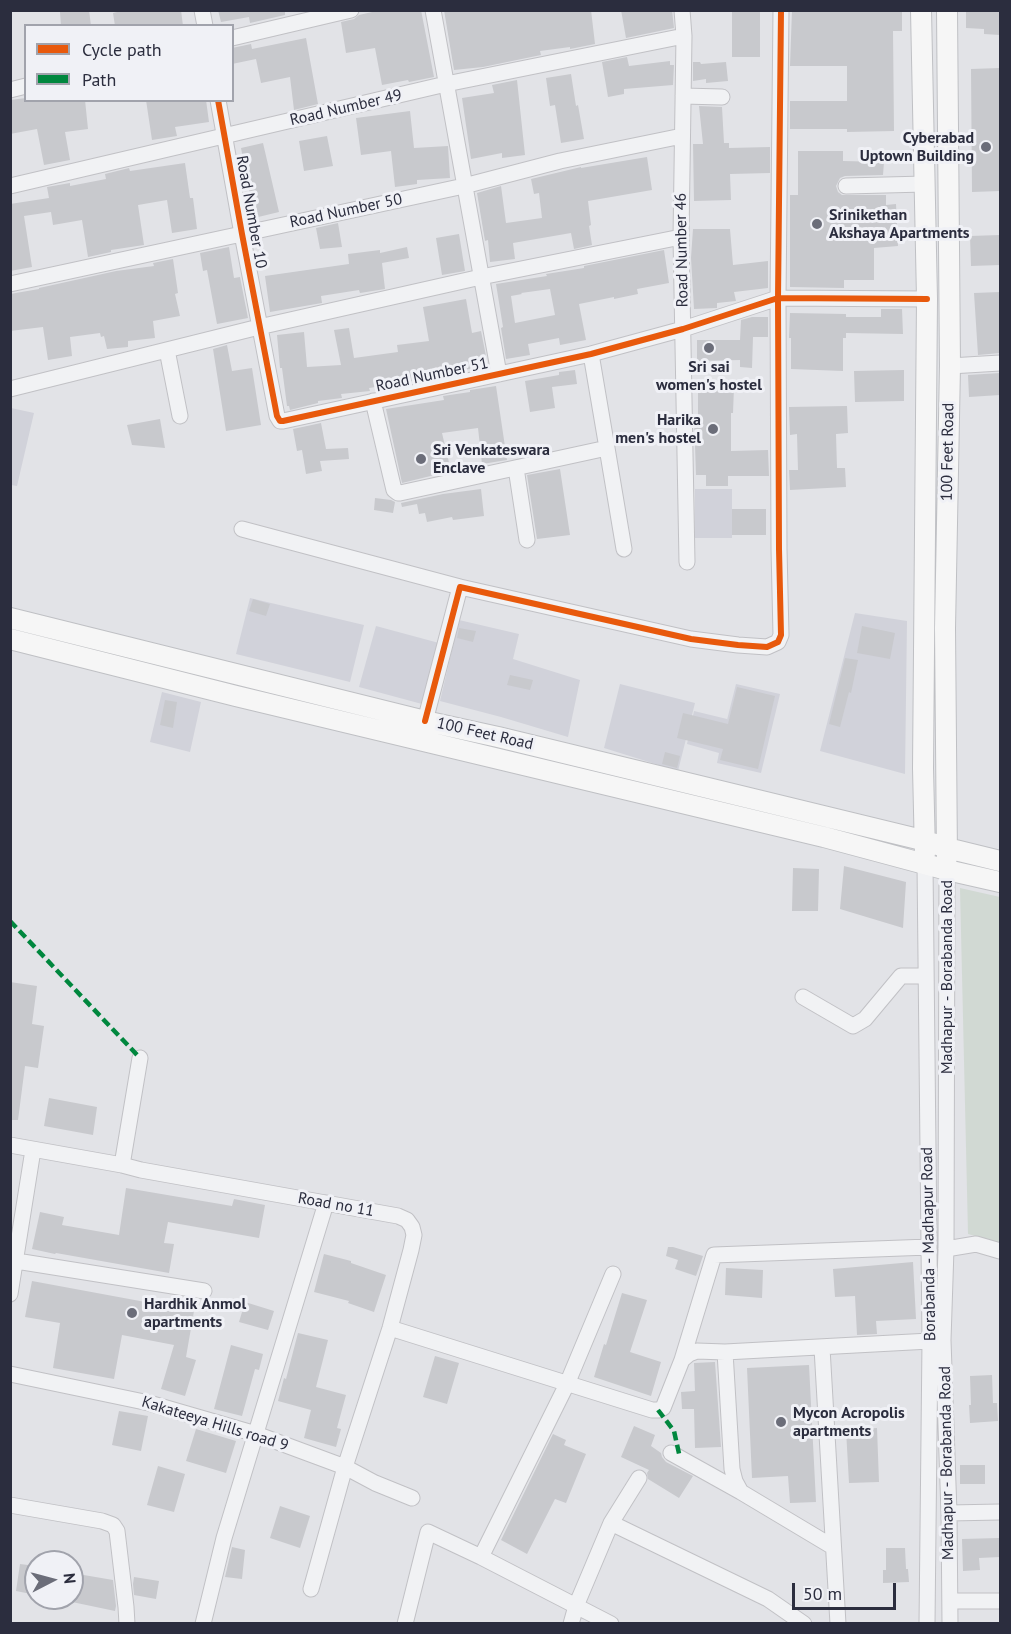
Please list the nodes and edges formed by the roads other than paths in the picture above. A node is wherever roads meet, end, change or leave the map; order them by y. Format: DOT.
graph roads {
  1 [pos="351,10"];
  2 [pos="433,10"];
  3 [pos="682,10"];
  4 [pos="781,10"];
  5 [pos="921,10"];
  6 [pos="947,10"];
  7 [pos="684,36"];
  8 [pos="234,38"];
  9 [pos="922,55"];
  10 [pos="947,55"];
  11 [pos="446,84"];
  12 [pos="682,96"];
  13 [pos="722,97"];
  14 [pos="218,102"];
  15 [pos="682,136"];
  16 [pos="224,137"];
  17 [pos="925,184"];
  18 [pos="10,186"];
  19 [pos="464,186"];
  20 [pos="846,186"];
  21 [pos="242,234"];
  22 [pos="681,237"];
  23 [pos="481,277"];
  24 [pos="10,284"];
  25 [pos="778,298"];
  26 [pos="927,299"];
  27 [pos="259,327"];
  28 [pos="683,329"];
  29 [pos="167,350"];
  30 [pos="591,354"];
  31 [pos="1000,363"];
  32 [pos="950,366"];
  33 [pos="499,374"];
  34 [pos="10,389"];
  35 [pos="373,401"];
  36 [pos="180,416"];
  37 [pos="607,448"];
  38 [pos="516,468"];
  39 [pos="242,529"];
  40 [pos="527,540"];
  41 [pos="624,549"];
  42 [pos="687,562"];
  43 [pos="460,587"];
  44 [pos="10,618"];
  45 [pos="10,639"];
  46 [pos="425,721"];
  47 [pos="926,841"];
  48 [pos="947,848"];
  49 [pos="1000,861"];
  50 [pos="925,864"];
  51 [pos="947,870"];
  52 [pos="1000,882"];
  53 [pos="926,976"];
  54 [pos="803,997"];
  55 [pos="140,1058"];
  56 [pos="10,1145"];
  57 [pos="33,1150"];
  58 [pos="122,1165"];
  59 [pos="326,1203"];
  60 [pos="929,1247"];
  61 [pos="946,1249"];
  62 [pos="1000,1251"];
  63 [pos="13,1260"];
  64 [pos="613,1275"];
  65 [pos="204,1291"];
  66 [pos="10,1294"];
  67 [pos="390,1328"];
  68 [pos="930,1341"];
  69 [pos="822,1348"];
  70 [pos="725,1353"];
  71 [pos="682,1360"];
  72 [pos="10,1374"];
  73 [pos="567,1384"];
  74 [pos="256,1434"];
  75 [pos="671,1453"];
  76 [pos="345,1467"];
  77 [pos="639,1478"];
  78 [pos="741,1492"];
  79 [pos="412,1498"];
  80 [pos="10,1505"];
  81 [pos="949,1512"];
  82 [pos="1000,1512"];
  83 [pos="611,1523"];
  84 [pos="833,1547"];
  85 [pos="481,1557"];
  86 [pos="311,1589"];
  87 [pos="950,1601"];
  88 [pos="1000,1601"];
  89 [pos="576,1606"];
  90 [pos="127,1623"];
  91 [pos="203,1623"];
  92 [pos="405,1623"];
  93 [pos="571,1623"];
  94 [pos="611,1623"];
  95 [pos="804,1623"];
  96 [pos="837,1623"];
  97 [pos="927,1623"];
  98 [pos="950,1623"];
  1 -- 8 [label="street"];
  2 -- 11 [label="street"];
  3 -- 7 [label="street, Road Number 46"];
  4 -- 25 [label="street"];
  5 -- 9 [label="main road, 100 Feet Road"];
  6 -- 10 [label="main road, 100 Feet Road"];
  7 -- 11 [label="street, Road Number 49"];
  7 -- 12 [label="street, Road Number 46"];
  9 -- 10 [label="main road"];
  9 -- 17 [label="main road, 100 Feet Road"];
  10 -- 32 [label="main road, 100 Feet Road"];
  11 -- 16 [label="street, Road Number 49"];
  11 -- 19 [label="street"];
  12 -- 13 [label="street"];
  12 -- 15 [label="street, Road Number 46"];
  14 -- 16 [label="street, Road Number 10"];
  15 -- 19 [label="street, Road Number 50"];
  15 -- 22 [label="street, Road Number 46"];
  16 -- 18 [label="street, Road Number 49"];
  16 -- 21 [label="street, Road Number 10"];
  17 -- 20 [label="street"];
  17 -- 26 [label="main road, 100 Feet Road"];
  19 -- 21 [label="street, Road Number 50"];
  19 -- 23 [label="street"];
  21 -- 24 [label="street, Road Number 50"];
  21 -- 27 [label="street, Road Number 10"];
  22 -- 23 [label="street"];
  22 -- 28 [label="street, Road Number 46"];
  23 -- 27 [label="street"];
  23 -- 33 [label="street"];
  25 -- 26 [label="street, Road Number 51"];
  25 -- 28 [label="street, Road Number 51"];
  25 -- 43 [label="street"];
  26 -- 47 [label="main road, 100 Feet Road"];
  27 -- 29 [label="street"];
  27 -- 35 [label="street, Road Number 51"];
  28 -- 30 [label="street, Road Number 51"];
  28 -- 42 [label="street, Road Number 46"];
  29 -- 34 [label="street"];
  29 -- 36 [label="street"];
  30 -- 33 [label="street, Road Number 51"];
  30 -- 37 [label="street"];
  31 -- 32 [label="street"];
  32 -- 48 [label="main road, 100 Feet Road"];
  33 -- 35 [label="street, Road Number 51"];
  35 -- 38 [label="street"];
  37 -- 38 [label="street"];
  37 -- 41 [label="street"];
  38 -- 40 [label="street"];
  39 -- 43 [label="street"];
  43 -- 46 [label="street"];
  44 -- 46 [label="main road, 100 Feet Road"];
  45 -- 50 [label="main road, 100 Feet Road"];
  46 -- 47 [label="main road, 100 Feet Road"];
  47 -- 48 [label="main road"];
  47 -- 50 [label="main road, 100 Feet Road"];
  48 -- 49 [label="main road"];
  48 -- 51 [label="main road, 100 Feet Road"];
  50 -- 51 [label="main road, 100 Feet Road"];
  50 -- 53 [label="street, Borabanda - Madhapur Road"];
  51 -- 52 [label="main road"];
  51 -- 61 [label="street, Madhapur - Borabanda Road"];
  53 -- 54 [label="street"];
  53 -- 60 [label="street, Borabanda - Madhapur Road"];
  55 -- 58 [label="street"];
  56 -- 57 [label="street, Road no 11"];
  57 -- 58 [label="street, Road no 11"];
  57 -- 63 [label="street"];
  58 -- 59 [label="street, Road no 11"];
  59 -- 67 [label="street, Road no 11"];
  59 -- 74 [label="street"];
  60 -- 68 [label="street, Borabanda - Madhapur Road"];
  60 -- 71 [label="street"];
  61 -- 62 [label="street"];
  61 -- 81 [label="street, Madhapur - Borabanda Road"];
  63 -- 65 [label="street"];
  63 -- 66 [label="street"];
  64 -- 73 [label="street"];
  67 -- 73 [label="street"];
  67 -- 76 [label="street, Road no 11"];
  68 -- 69 [label="street"];
  68 -- 97 [label="street, Borabanda - Madhapur Road"];
  69 -- 70 [label="street"];
  69 -- 84 [label="street"];
  70 -- 71 [label="street"];
  70 -- 78 [label="street"];
  71 -- 73 [label="street"];
  72 -- 74 [label="street, Kakateeya Hills road 9"];
  73 -- 85 [label="street"];
  74 -- 76 [label="street, Kakateeya Hills road 9"];
  74 -- 91 [label="street"];
  75 -- 78 [label="street"];
  76 -- 79 [label="street, Kakateeya Hills road 9"];
  76 -- 86 [label="street, Road no 11"];
  77 -- 83 [label="street"];
  78 -- 84 [label="street"];
  80 -- 90 [label="street"];
  81 -- 82 [label="street"];
  81 -- 87 [label="street, Madhapur - Borabanda Road"];
  83 -- 89 [label="street"];
  83 -- 95 [label="street"];
  84 -- 96 [label="street"];
  85 -- 89 [label="street"];
  85 -- 92 [label="street"];
  87 -- 88 [label="street"];
  87 -- 98 [label="street, Madhapur - Borabanda Road"];
  89 -- 93 [label="street"];
  89 -- 94 [label="street"];
}
